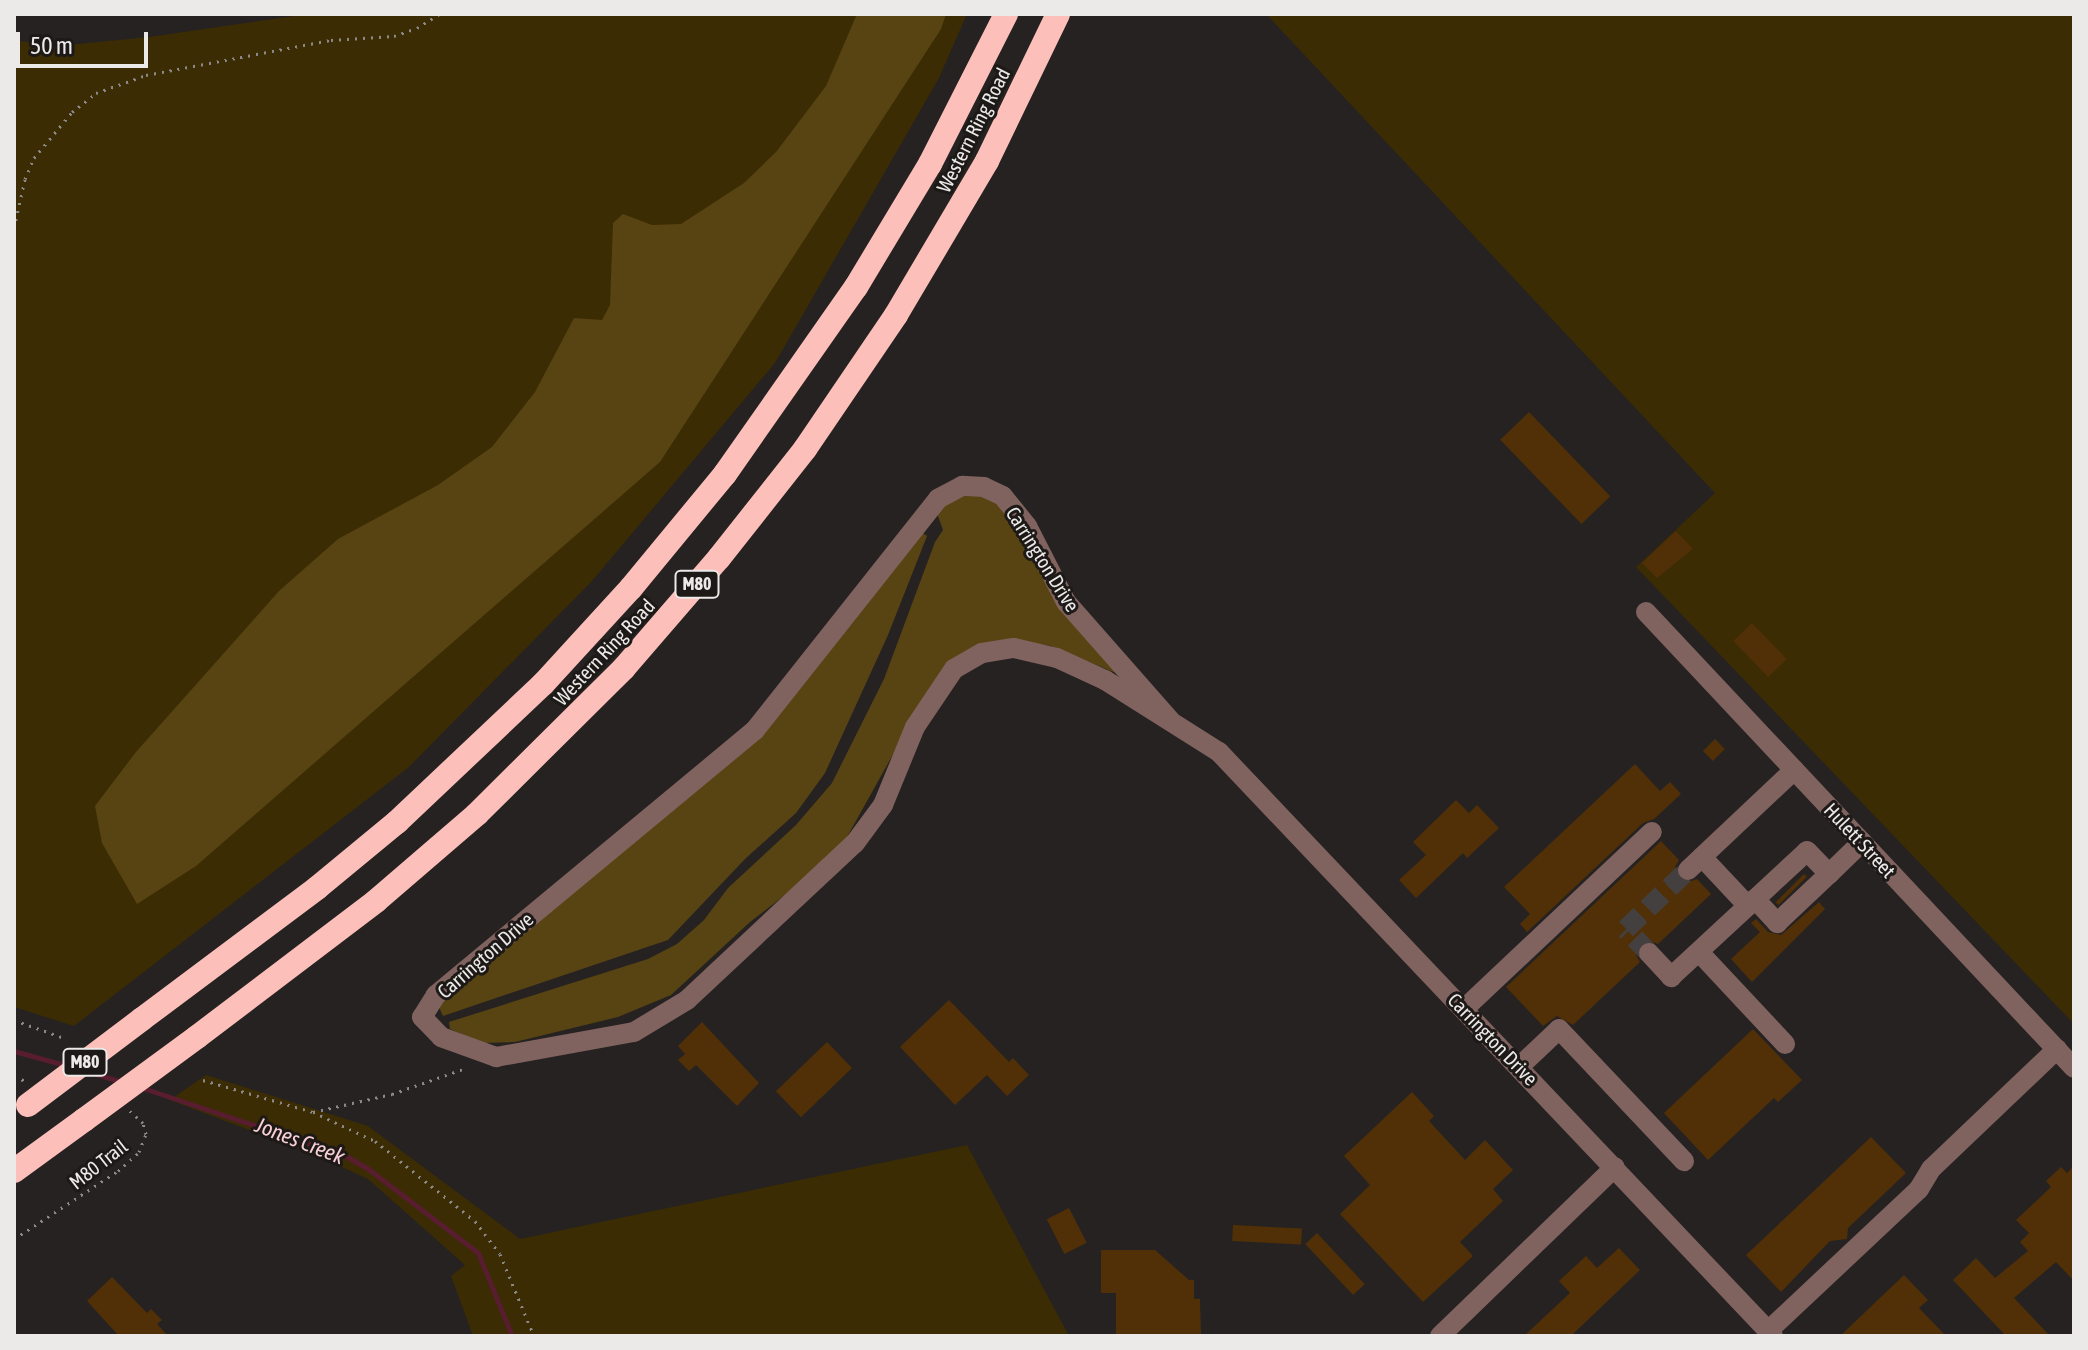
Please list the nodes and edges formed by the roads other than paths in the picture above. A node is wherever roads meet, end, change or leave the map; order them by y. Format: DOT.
graph roads {
  1 [pos="1006,14"];
  2 [pos="1058,14"];
  3 [pos="1646,612"];
  4 [pos="1170,720"];
  5 [pos="1794,770"];
  6 [pos="1652,832"];
  7 [pos="1862,842"];
  8 [pos="1829,874"];
  9 [pos="1752,903"];
  10 [pos="1699,952"];
  11 [pos="1649,953"];
  12 [pos="1464,1009"];
  13 [pos="1785,1044"];
  14 [pos="2057,1049"];
  15 [pos="1519,1067"];
  16 [pos="2074,1068"];
  17 [pos="23,1100"];
  18 [pos="1684,1161"];
  19 [pos="1615,1167"];
  20 [pos="14,1171"];
  21 [pos="1770,1333"];
  22 [pos="1440,1336"];
  1 -- 17 [label="highway, Western Ring Road / M80, bridge"];
  2 -- 20 [label="highway, Western Ring Road / M80, bridge"];
  3 -- 5 [label="street, Hulett Street"];
  4 -- 4 [label="street, Carrington Drive"];
  4 -- 12 [label="street, Carrington Drive"];
  5 -- 7 [label="street, Hulett Street"];
  5 -- 9 [label="street"];
  6 -- 12 [label="street"];
  7 -- 8 [label="street"];
  7 -- 14 [label="street, Hulett Street"];
  8 -- 9 [label="street"];
  8 -- 9 [label="street"];
  9 -- 10 [label="street"];
  10 -- 11 [label="street"];
  10 -- 13 [label="street"];
  12 -- 15 [label="street, Carrington Drive"];
  14 -- 16 [label="street, Hulett Street"];
  14 -- 21 [label="street"];
  15 -- 18 [label="street"];
  15 -- 19 [label="street, Carrington Drive"];
  19 -- 21 [label="street, Carrington Drive"];
  19 -- 22 [label="street"];
}
